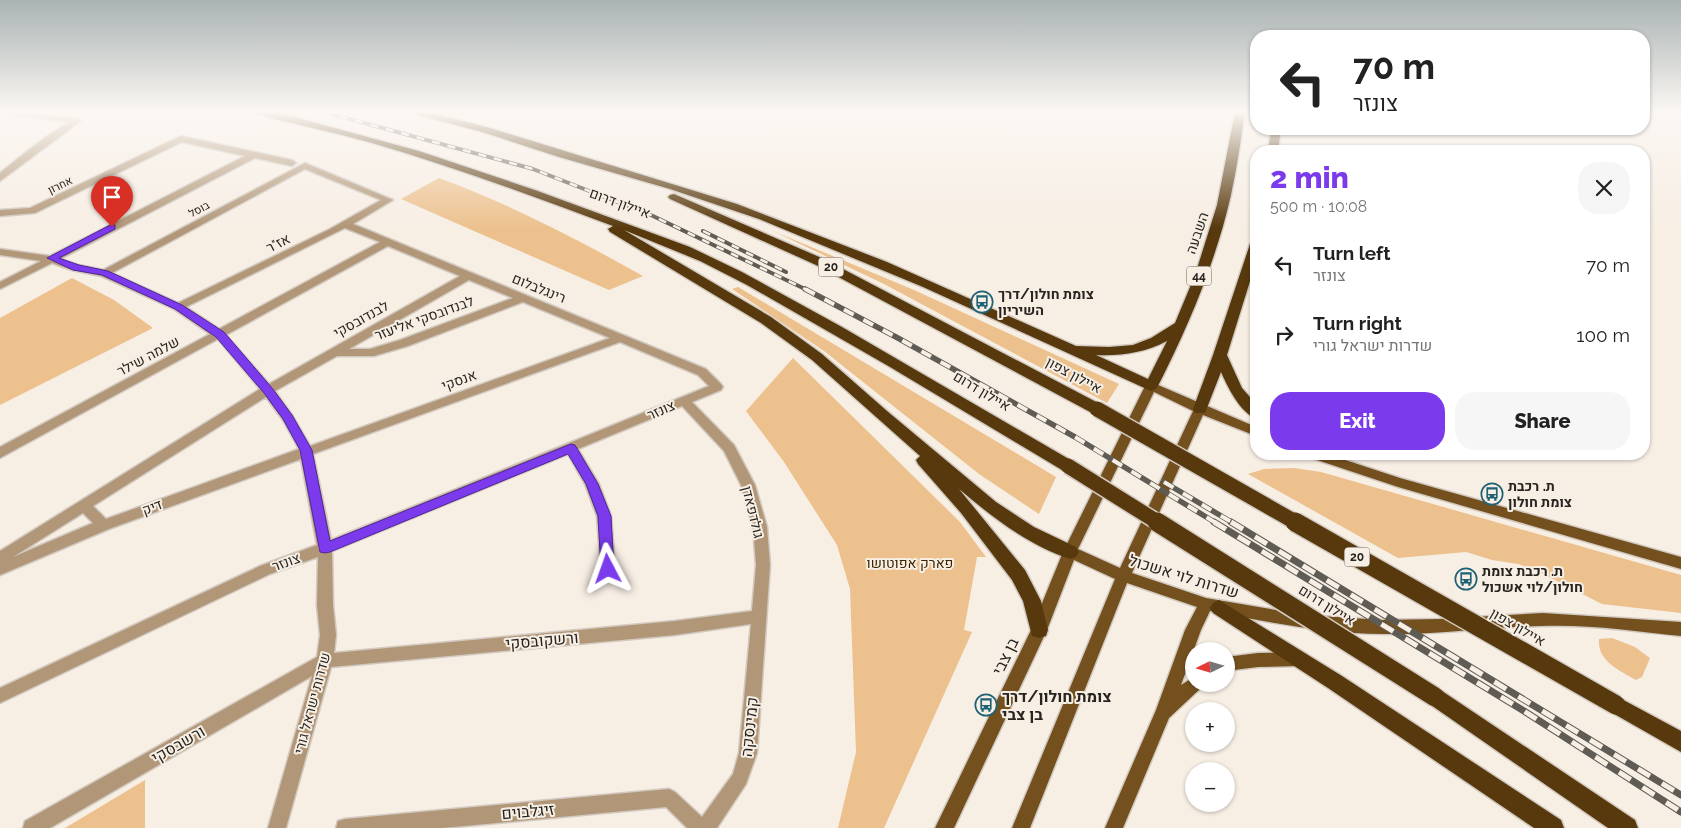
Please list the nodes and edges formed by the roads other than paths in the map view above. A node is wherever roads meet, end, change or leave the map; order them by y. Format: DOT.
graph roads {
  1 [pos="33,151"];
  2 [pos="157,151"];
  3 [pos="233,151"];
  4 [pos="412,151"];
  5 [pos="550,151"];
  6 [pos="1233,151"];
  7 [pos="554,152"];
  8 [pos="253,155"];
  9 [pos="292,163"];
  10 [pos="305,166"];
  11 [pos="0,178"];
  12 [pos="582,211"];
  13 [pos="0,213"];
  14 [pos="344,224"];
  15 [pos="388,242"];
  16 [pos="0,252"];
  17 [pos="51,258"];
  18 [pos="1250,262"];
  19 [pos="104,273"];
  20 [pos="468,276"];
  21 [pos="0,286"];
  22 [pos="523,298"];
  23 [pos="178,307"];
  24 [pos="1182,325"];
  25 [pos="220,335"];
  26 [pos="621,338"];
  27 [pos="1057,344"];
  28 [pos="333,352"];
  29 [pos="1220,355"];
  30 [pos="1151,386"];
  31 [pos="717,387"];
  32 [pos="268,390"];
  33 [pos="683,400"];
  34 [pos="1250,406"];
  35 [pos="1200,409"];
  36 [pos="882,415"];
  37 [pos="1250,430"];
  38 [pos="571,448"];
  39 [pos="306,450"];
  40 [pos="0,453"];
  41 [pos="1331,460"];
  42 [pos="84,506"];
  43 [pos="104,525"];
  44 [pos="325,548"];
  45 [pos="1070,552"];
  46 [pos="0,558"];
  47 [pos="1681,563"];
  48 [pos="0,569"];
  49 [pos="608,569"];
  50 [pos="1123,576"];
  51 [pos="1213,606"];
  52 [pos="759,616"];
  53 [pos="1681,628"];
  54 [pos="1039,630"];
  55 [pos="1300,659"];
  56 [pos="325,661"];
  57 [pos="1235,663"];
  58 [pos="1185,692"];
  59 [pos="0,696"];
  60 [pos="1163,713"];
  61 [pos="1681,742"];
  62 [pos="32,828"];
  63 [pos="277,828"];
  64 [pos="345,828"];
  65 [pos="700,828"];
  66 [pos="706,828"];
  67 [pos="944,828"];
  68 [pos="1021,828"];
  69 [pos="1114,828"];
  70 [pos="1554,828"];
  71 [pos="1626,828"];
  1 -- 11 [label="street"];
  2 -- 13 [label="street, אחרון"];
  3 -- 8 [label="street, אחרון"];
  4 -- 12 [label="highway, איילון דרום"];
  5 -- 7 [label="highway, איילון צפון / 20"];
  6 -- 24 [label="highway, השבעה / 44"];
  7 -- 27 [label="highway"];
  7 -- 61 [label="highway, איילון צפון / 20, bridge"];
  8 -- 9 [label="street"];
  8 -- 17 [label="street"];
  10 -- 14 [label="street, אז\"ר"];
  10 -- 19 [label="street, בוסל"];
  12 -- 36 [label="highway"];
  12 -- 71 [label="highway, איילון דרום, bridge"];
  14 -- 15 [label="street, רינגלבלום"];
  14 -- 23 [label="street, אז\"ר"];
  15 -- 20 [label="street, רינגלבלום"];
  15 -- 25 [label="street, שלמה שילר"];
  16 -- 17 [label="street, שדרות ישראל גורי"];
  17 -- 19 [label="street, שדרות ישראל גורי"];
  17 -- 21 [label="street"];
  18 -- 29 [label="highway"];
  19 -- 23 [label="street, שדרות ישראל גורי"];
  20 -- 22 [label="street, רינגלבלום"];
  20 -- 28 [label="street, לבנדובסקי"];
  22 -- 26 [label="street, רינגלבלום"];
  22 -- 28 [label="street, לבנדובסקי אליעזר"];
  23 -- 25 [label="street, שדרות ישראל גורי"];
  24 -- 27 [label="highway"];
  24 -- 30 [label="highway, השבעה / 44"];
  25 -- 32 [label="street, שדרות ישראל גורי"];
  25 -- 40 [label="street, שלמה שילר"];
  26 -- 31 [label="street, רינגלבלום"];
  26 -- 39 [label="street, אנסקי"];
  27 -- 30 [label="highway"];
  28 -- 32 [label="street, לבנדובסקי"];
  29 -- 34 [label="highway"];
  29 -- 35 [label="highway"];
  30 -- 35 [label="main road"];
  30 -- 45 [label="main road, 44"];
  31 -- 33 [label="street, צונזר"];
  32 -- 39 [label="street, שדרות ישראל גורי"];
  32 -- 42 [label="street"];
  33 -- 38 [label="street, צונזר"];
  33 -- 52 [label="street, גולדפאדן"];
  35 -- 37 [label="main road"];
  35 -- 50 [label="main road"];
  36 -- 45 [label="highway"];
  36 -- 54 [label="highway"];
  38 -- 44 [label="street, צונזר"];
  38 -- 49 [label="street"];
  39 -- 43 [label="street, דיק"];
  39 -- 44 [label="street, שדרות ישראל גורי"];
  41 -- 47 [label="main road"];
  42 -- 43 [label="street"];
  42 -- 46 [label="street"];
  43 -- 48 [label="street, דיק"];
  44 -- 56 [label="street, שדרות ישראל גורי"];
  44 -- 59 [label="street, צונזר"];
  45 -- 50 [label="main road, שדרות לוי אשכול"];
  45 -- 54 [label="main road, בן צבי"];
  50 -- 51 [label="main road, שדרות לוי אשכול"];
  50 -- 68 [label="main road"];
  51 -- 53 [label="main road, שדרות לוי אשכול"];
  51 -- 55 [label="highway"];
  51 -- 60 [label="main road"];
  52 -- 56 [label="street, ורשקובסקי"];
  52 -- 66 [label="street, קמינסקה"];
  54 -- 67 [label="main road, בן צבי"];
  55 -- 57 [label="main road"];
  55 -- 70 [label="highway"];
  56 -- 62 [label="street, ורשבסקי"];
  56 -- 63 [label="street, שדרות ישראל גורי"];
  58 -- 60 [label="main road"];
  60 -- 69 [label="main road"];
  64 -- 65 [label="street, זיגלבוים"];
}
